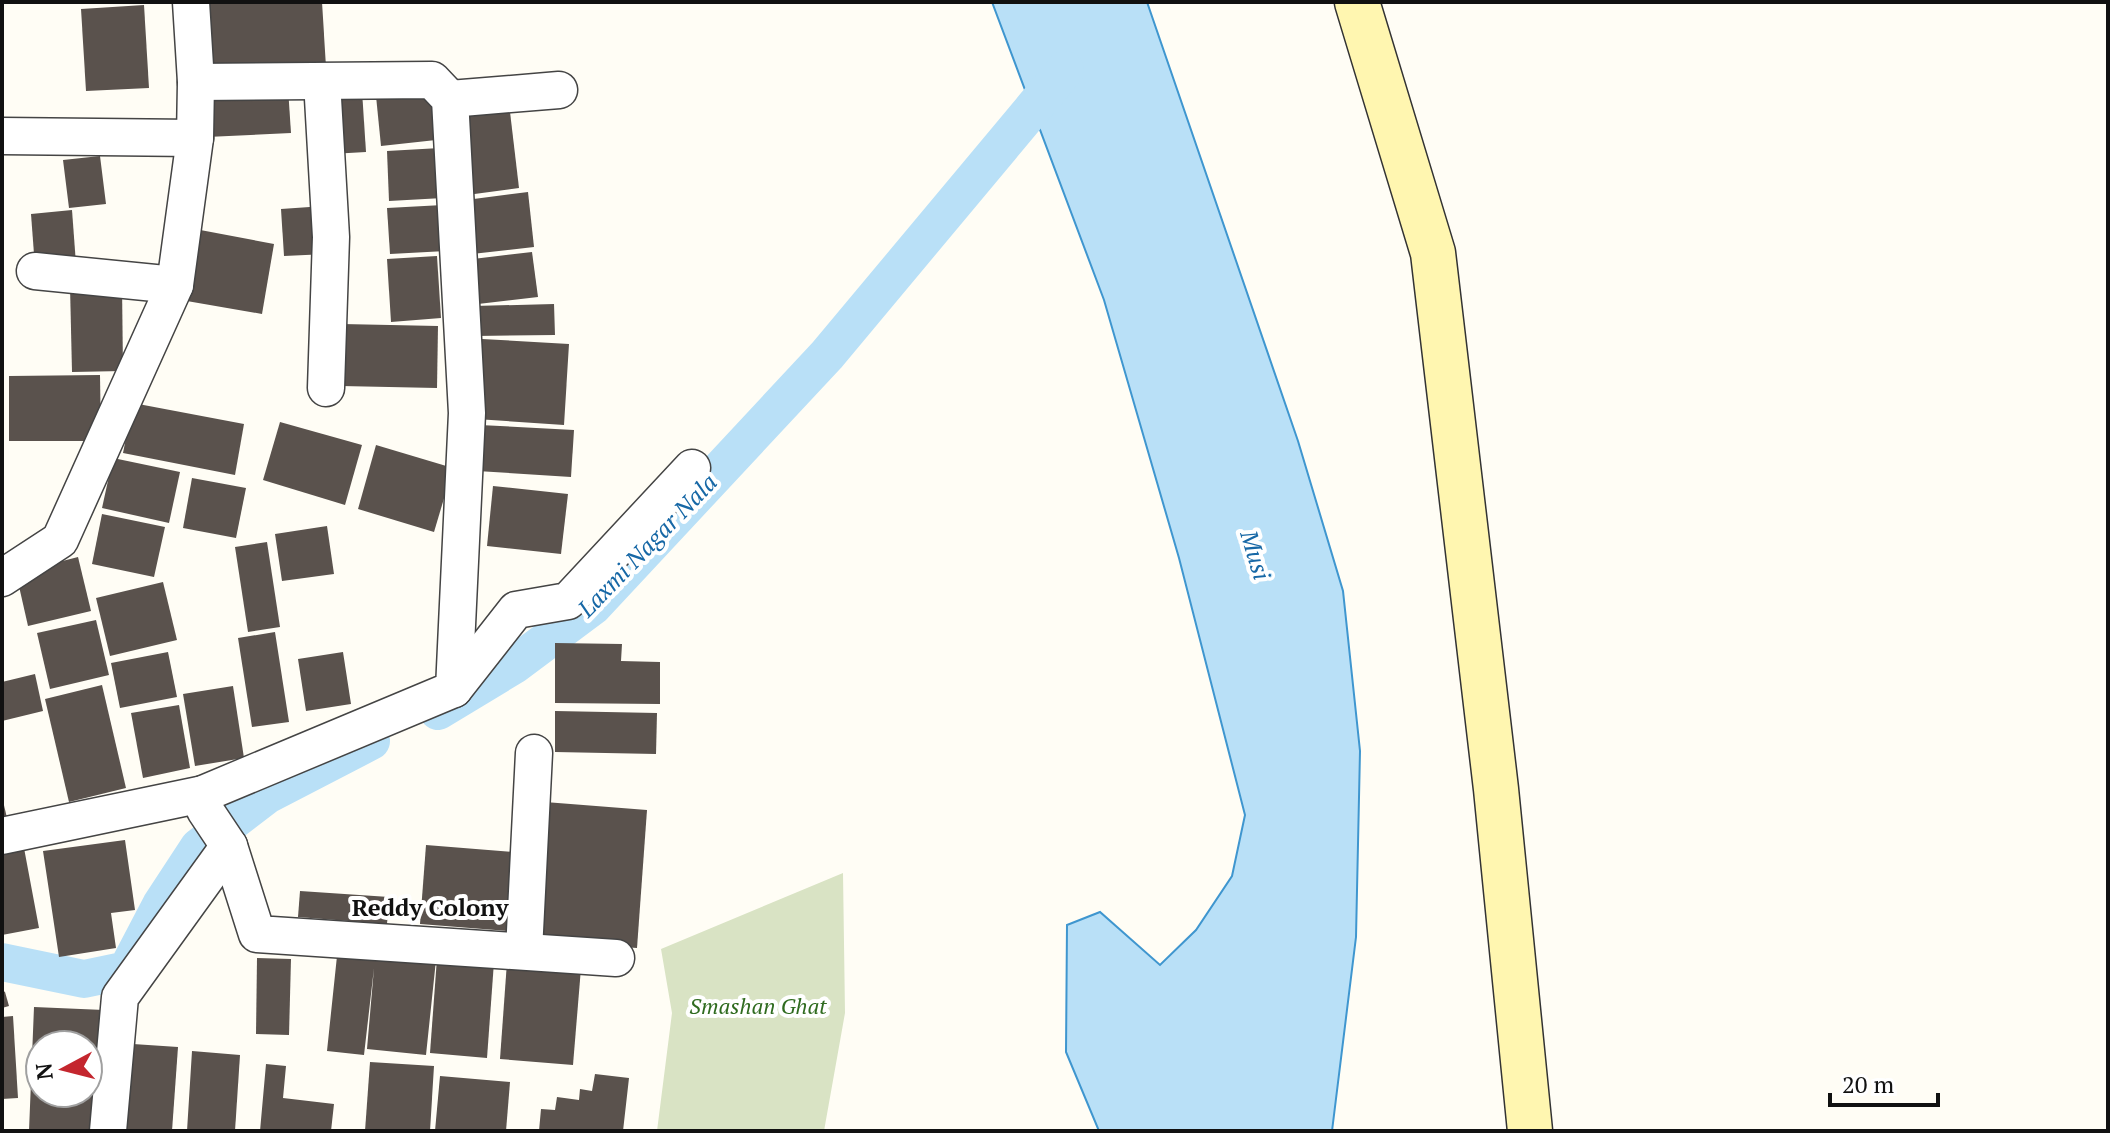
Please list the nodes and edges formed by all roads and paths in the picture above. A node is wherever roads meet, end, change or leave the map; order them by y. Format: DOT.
graph roads {
  1 [pos="191,2"];
  2 [pos="1357,2"];
  3 [pos="322,81"];
  4 [pos="196,82"];
  5 [pos="559,90"];
  6 [pos="450,99"];
  7 [pos="2,136"];
  8 [pos="195,138"];
  9 [pos="35,271"];
  10 [pos="175,285"];
  11 [pos="326,388"];
  12 [pos="692,468"];
  13 [pos="2,578"];
  14 [pos="454,689"];
  15 [pos="534,753"];
  16 [pos="203,794"];
  17 [pos="2,836"];
  18 [pos="229,846"];
  19 [pos="524,951"];
  20 [pos="616,958"];
  21 [pos="108,1131"];
  22 [pos="1530,1131"];
  1 -- 4 [label="street"];
  2 -- 22 [label="street"];
  3 -- 4 [label="street"];
  3 -- 6 [label="street"];
  3 -- 11 [label="street"];
  4 -- 8 [label="street"];
  5 -- 6 [label="street"];
  6 -- 14 [label="street"];
  7 -- 8 [label="street"];
  8 -- 10 [label="street"];
  9 -- 10 [label="street"];
  10 -- 13 [label="street"];
  12 -- 14 [label="street"];
  14 -- 16 [label="street"];
  15 -- 19 [label="street"];
  16 -- 17 [label="street"];
  16 -- 18 [label="street"];
  18 -- 19 [label="street"];
  18 -- 21 [label="street"];
  19 -- 20 [label="street"];
}
